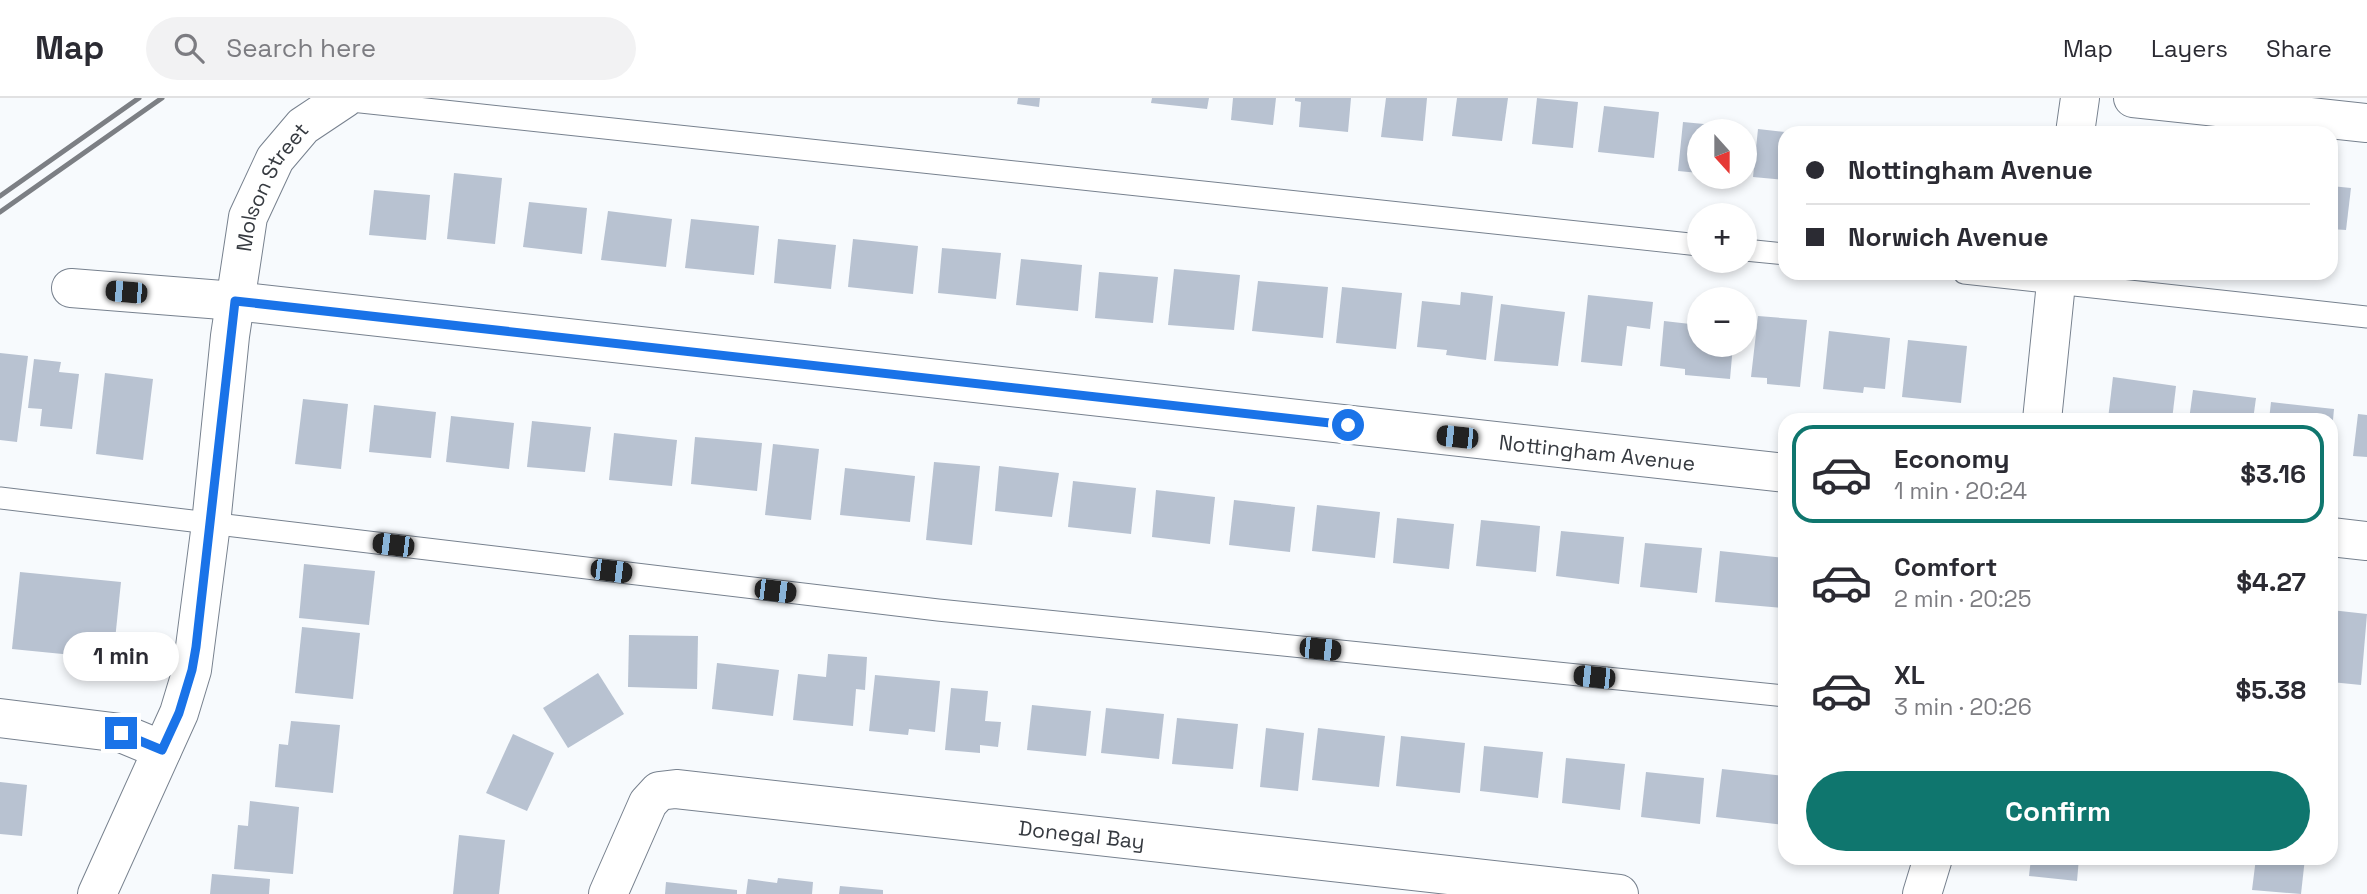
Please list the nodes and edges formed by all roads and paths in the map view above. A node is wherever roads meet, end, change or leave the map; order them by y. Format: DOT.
graph roads {
  1 [pos="2080,98"];
  2 [pos="2133,98"];
  3 [pos="344,99"];
  4 [pos="2367,123"];
  5 [pos="2076,126"];
  6 [pos="1687,244"];
  7 [pos="1757,251"];
  8 [pos="1778,253"];
  9 [pos="2056,280"];
  10 [pos="2072,280"];
  11 [pos="71,288"];
  12 [pos="235,301"];
  13 [pos="2367,317"];
  14 [pos="2043,413"];
  15 [pos="1778,472"];
  16 [pos="0,498"];
  17 [pos="211,524"];
  18 [pos="2338,538"];
  19 [pos="2367,541"];
  20 [pos="1778,695"];
  21 [pos="0,718"];
  22 [pos="162,750"];
  23 [pos="1931,865"];
  24 [pos="96,894"];
  25 [pos="608,894"];
  26 [pos="1619,894"];
  27 [pos="1922,894"];
  1 -- 5 [label="street"];
  2 -- 4 [label="street"];
  3 -- 6 [label="lane"];
  3 -- 12 [label="street, Molson Street"];
  7 -- 8 [label="lane"];
  9 -- 14 [label="street"];
  10 -- 13 [label="lane"];
  11 -- 12 [label="street, Nottingham Avenue"];
  12 -- 15 [label="street, Nottingham Avenue"];
  12 -- 17 [label="street, Molson Street"];
  16 -- 17 [label="lane"];
  17 -- 20 [label="lane"];
  17 -- 22 [label="street, Molson Street"];
  18 -- 19 [label="street"];
  21 -- 22 [label="street"];
  22 -- 24 [label="street, Molson Street"];
  23 -- 27 [label="street"];
  25 -- 26 [label="street, Donegal Bay"];
}
